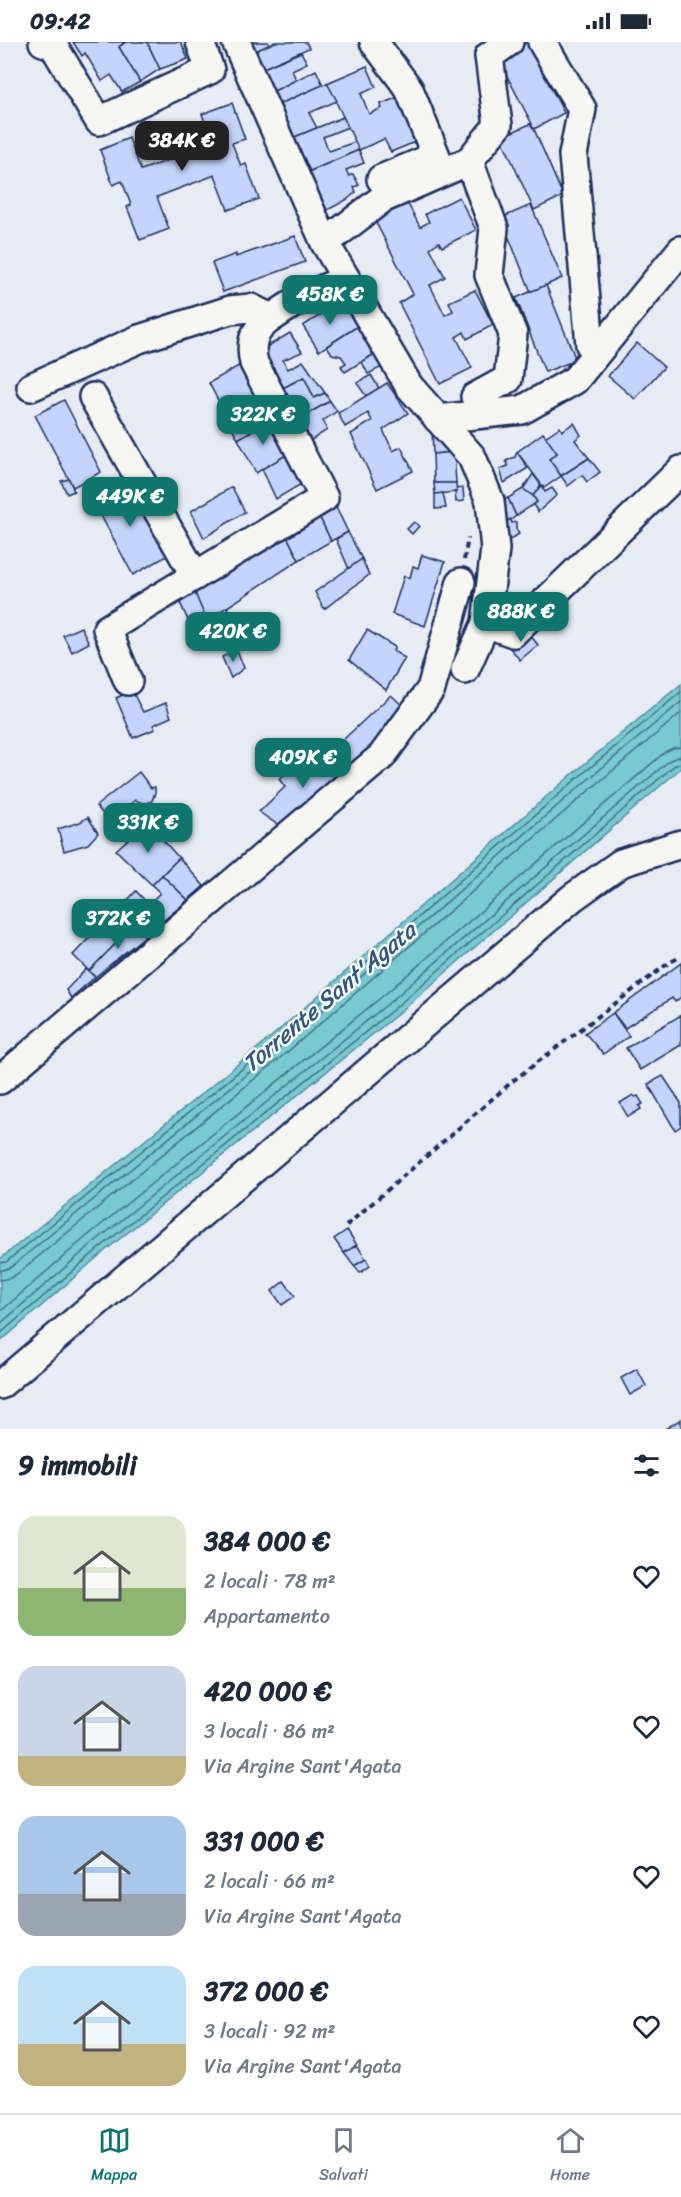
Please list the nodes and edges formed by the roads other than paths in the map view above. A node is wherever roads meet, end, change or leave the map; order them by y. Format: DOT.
graph roads {
  1 [pos="200,42"];
  2 [pos="236,42"];
  3 [pos="375,42"];
  4 [pos="509,42"];
  5 [pos="542,42"];
  6 [pos="52,43"];
  7 [pos="469,162"];
  8 [pos="381,179"];
  9 [pos="325,243"];
  10 [pos="681,250"];
  11 [pos="346,279"];
  12 [pos="271,318"];
  13 [pos="590,345"];
  14 [pos="31,387"];
  15 [pos="93,397"];
  16 [pos="475,397"];
  17 [pos="438,419"];
  18 [pos="681,470"];
  19 [pos="195,576"];
  20 [pos="460,582"];
  21 [pos="486,623"];
  22 [pos="465,670"];
  23 [pos="128,681"];
  24 [pos="681,844"];
  25 [pos="0,1080"];
  26 [pos="0,1385"];
  1 -- 6 [label="street"];
  2 -- 9 [label="street"];
  3 -- 8 [label="street"];
  4 -- 7 [label="street"];
  5 -- 13 [label="street"];
  7 -- 9 [label="street"];
  7 -- 16 [label="street"];
  9 -- 11 [label="street"];
  10 -- 17 [label="street"];
  11 -- 12 [label="street"];
  11 -- 17 [label="street"];
  12 -- 14 [label="street"];
  12 -- 19 [label="street"];
  15 -- 19 [label="street"];
  17 -- 21 [label="street"];
  18 -- 21 [label="street"];
  19 -- 23 [label="street"];
  20 -- 25 [label="street"];
  21 -- 22 [label="street"];
  24 -- 26 [label="street"];
}
